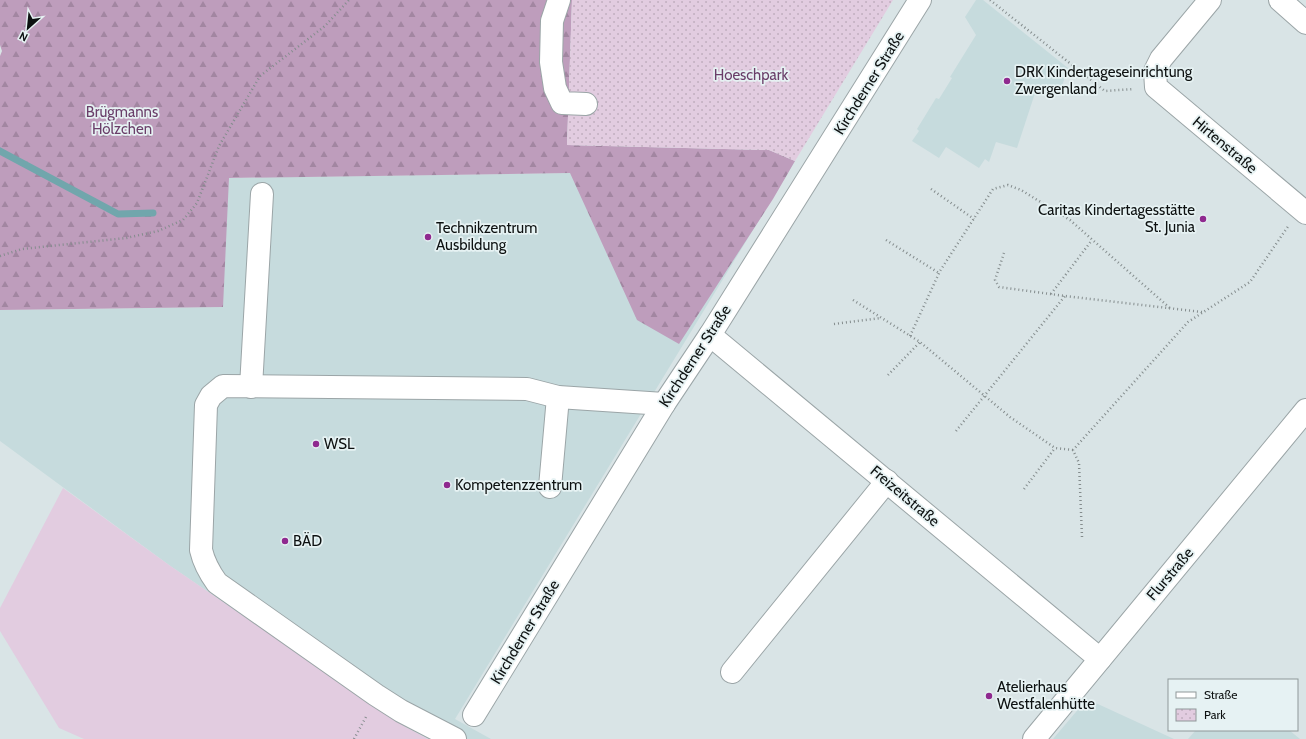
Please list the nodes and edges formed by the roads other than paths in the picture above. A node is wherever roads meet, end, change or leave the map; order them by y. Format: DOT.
graph roads {
  1 [pos="559,0"];
  2 [pos="920,0"];
  3 [pos="1210,0"];
  4 [pos="1280,0"];
  5 [pos="1306,23"];
  6 [pos="586,104"];
  7 [pos="262,194"];
  8 [pos="1303,211"];
  9 [pos="710,335"];
  10 [pos="252,387"];
  11 [pos="558,397"];
  12 [pos="664,404"];
  13 [pos="1306,410"];
  14 [pos="887,481"];
  15 [pos="550,487"];
  16 [pos="1100,659"];
  17 [pos="732,672"];
  18 [pos="474,716"];
  19 [pos="455,739"];
  20 [pos="1034,739"];
  1 -- 6 [label="street"];
  2 -- 9 [label="street, Kirchderner Straße"];
  3 -- 8 [label="street, Hirtenstraße"];
  4 -- 5 [label="street"];
  7 -- 10 [label="street"];
  9 -- 12 [label="street, Kirchderner Straße"];
  9 -- 14 [label="street, Freizeitstraße"];
  10 -- 11 [label="street"];
  10 -- 19 [label="street"];
  11 -- 12 [label="street"];
  11 -- 15 [label="street"];
  12 -- 18 [label="street, Kirchderner Straße"];
  13 -- 16 [label="street, Flurstraße"];
  14 -- 16 [label="street, Freizeitstraße"];
  14 -- 17 [label="street"];
  16 -- 20 [label="street, Flurstraße"];
}
